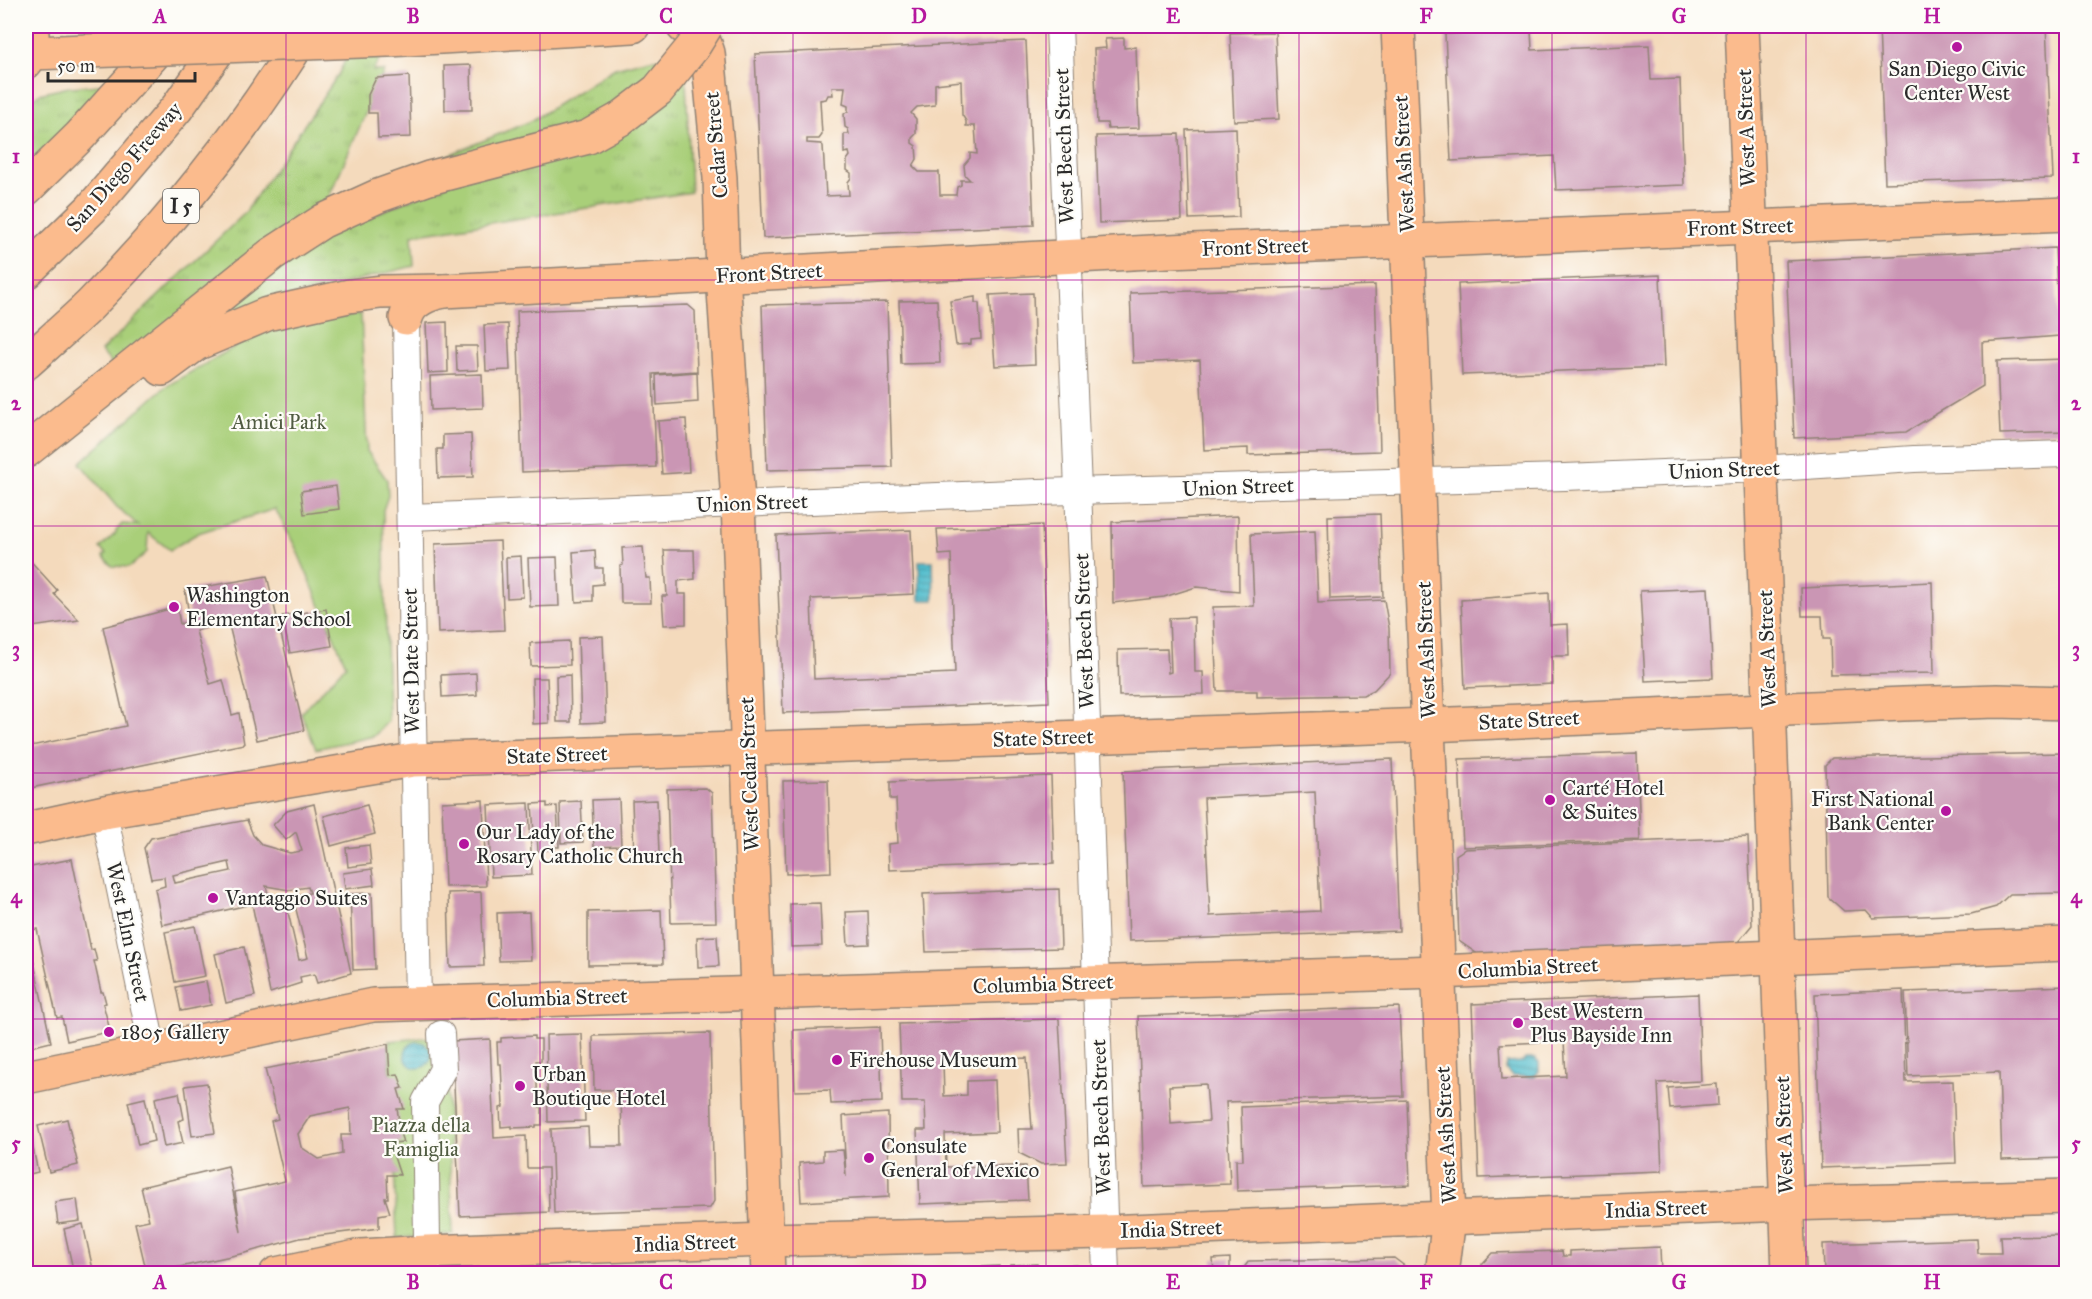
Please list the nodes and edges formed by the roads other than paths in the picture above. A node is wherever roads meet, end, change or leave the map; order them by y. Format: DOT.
graph roads {
  1 [pos="178,26"];
  2 [pos="235,26"];
  3 [pos="309,26"];
  4 [pos="633,26"];
  5 [pos="683,26"];
  6 [pos="705,26"];
  7 [pos="1059,26"];
  8 [pos="1398,26"];
  9 [pos="1742,26"];
  10 [pos="509,29"];
  11 [pos="29,48"];
  12 [pos="26,189"];
  13 [pos="2067,214"];
  14 [pos="1750,227"];
  15 [pos="1408,241"];
  16 [pos="1069,256"];
  17 [pos="26,272"];
  18 [pos="723,275"];
  19 [pos="444,291"];
  20 [pos="406,318"];
  21 [pos="26,363"];
  22 [pos="26,451"];
  23 [pos="2067,454"];
  24 [pos="1760,469"];
  25 [pos="26,470"];
  26 [pos="1418,481"];
  27 [pos="1078,491"];
  28 [pos="738,504"];
  29 [pos="410,517"];
  30 [pos="2067,703"];
  31 [pos="1768,708"];
  32 [pos="1429,725"];
  33 [pos="1088,736"];
  34 [pos="1770,744"];
  35 [pos="748,748"];
  36 [pos="413,759"];
  37 [pos="104,813"];
  38 [pos="26,829"];
  39 [pos="1795,887"];
  40 [pos="2067,944"];
  41 [pos="1778,956"];
  42 [pos="1438,972"];
  43 [pos="1096,982"];
  44 [pos="758,992"];
  45 [pos="418,1003"];
  46 [pos="441,1034"];
  47 [pos="153,1051"];
  48 [pos="26,1077"];
  49 [pos="2067,1196"];
  50 [pos="1787,1204"];
  51 [pos="1449,1218"];
  52 [pos="1105,1232"];
  53 [pos="767,1240"];
  54 [pos="428,1255"];
  55 [pos="276,1274"];
  56 [pos="768,1274"];
  57 [pos="1106,1274"];
  58 [pos="1442,1274"];
  59 [pos="1790,1274"];
  1 -- 12 [label="main road"];
  2 -- 17 [label="main road, San Diego Freeway"];
  3 -- 21 [label="main road, I 5"];
  4 -- 10 [label="main road"];
  5 -- 18 [label="main road, Cedar Street"];
  6 -- 22 [label="main road, bridge"];
  7 -- 16 [label="street, West Beech Street"];
  8 -- 15 [label="main road, West Ash Street"];
  9 -- 14 [label="main road, West A Street"];
  10 -- 11 [label="main road, bridge"];
  13 -- 14 [label="main road, Front Street"];
  14 -- 15 [label="main road, Front Street"];
  14 -- 24 [label="main road, West A Street"];
  15 -- 16 [label="main road, Front Street"];
  15 -- 26 [label="main road, West Ash Street"];
  16 -- 18 [label="main road, Front Street"];
  16 -- 27 [label="street, West Beech Street"];
  18 -- 19 [label="main road, Front Street"];
  18 -- 28 [label="main road, West Cedar Street"];
  19 -- 20 [label="main road"];
  19 -- 25 [label="main road, Front Street"];
  20 -- 29 [label="street, West Date Street"];
  23 -- 24 [label="street, Union Street"];
  24 -- 26 [label="street, Union Street"];
  24 -- 31 [label="main road, West A Street"];
  26 -- 27 [label="street, Union Street"];
  26 -- 32 [label="main road, West Ash Street"];
  27 -- 28 [label="street, Union Street"];
  27 -- 33 [label="street, West Beech Street"];
  28 -- 29 [label="street, Union Street"];
  28 -- 35 [label="main road, West Cedar Street"];
  29 -- 36 [label="street, West Date Street"];
  30 -- 31 [label="main road, State Street"];
  31 -- 32 [label="main road, State Street"];
  31 -- 34 [label="main road, West A Street"];
  32 -- 33 [label="main road, State Street"];
  32 -- 42 [label="main road, West Ash Street"];
  33 -- 35 [label="main road, State Street"];
  33 -- 43 [label="street, West Beech Street"];
  34 -- 39 [label="main road"];
  34 -- 41 [label="main road, West A Street"];
  35 -- 36 [label="main road, State Street"];
  35 -- 44 [label="main road, West Cedar Street"];
  36 -- 37 [label="main road, State Street"];
  36 -- 45 [label="street, West Date Street"];
  37 -- 38 [label="main road, State Street"];
  37 -- 47 [label="street, West Elm Street"];
  40 -- 41 [label="main road, Columbia Street"];
  41 -- 42 [label="main road, Columbia Street"];
  41 -- 50 [label="main road, West A Street"];
  42 -- 43 [label="main road, Columbia Street"];
  42 -- 51 [label="main road, West Ash Street"];
  43 -- 44 [label="main road, Columbia Street"];
  43 -- 52 [label="street, West Beech Street"];
  44 -- 45 [label="main road, Columbia Street"];
  44 -- 53 [label="main road, West Cedar Street"];
  45 -- 47 [label="main road, Columbia Street"];
  46 -- 54 [label="street"];
  47 -- 48 [label="main road, Columbia Street"];
  49 -- 50 [label="main road, India Street"];
  50 -- 51 [label="main road, India Street"];
  50 -- 59 [label="main road, West A Street"];
  51 -- 52 [label="main road, India Street"];
  51 -- 58 [label="main road, West Ash Street"];
  52 -- 53 [label="main road, India Street"];
  52 -- 57 [label="street, West Beech Street"];
  53 -- 54 [label="main road, India Street"];
  53 -- 56 [label="main road, West Cedar Street"];
  54 -- 55 [label="main road, India Street"];
}
